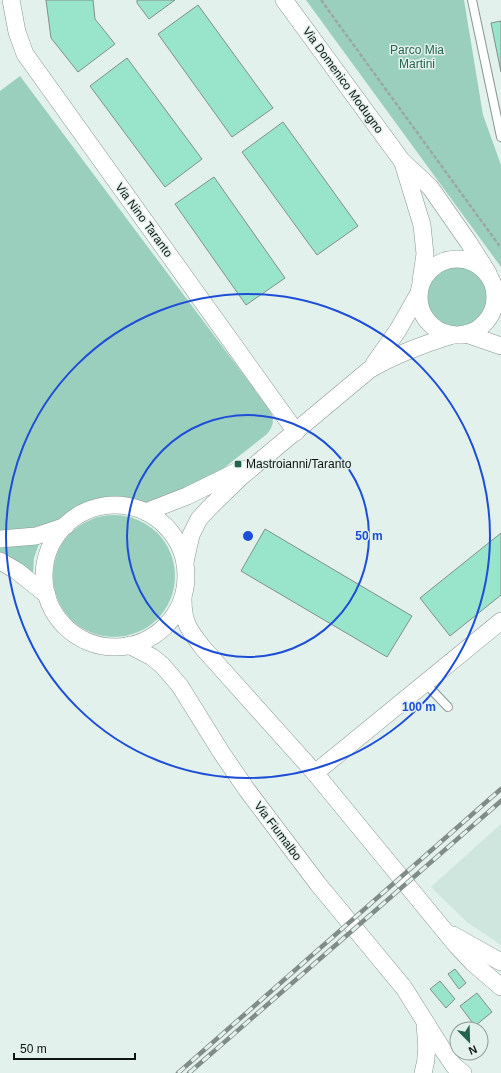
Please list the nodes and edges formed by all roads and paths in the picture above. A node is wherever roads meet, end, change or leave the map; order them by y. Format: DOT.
graph roads {
  1 [pos="11,0"];
  2 [pos="284,0"];
  3 [pos="321,0"];
  4 [pos="472,0"];
  5 [pos="501,137"];
  6 [pos="402,161"];
  7 [pos="501,248"];
  8 [pos="493,281"];
  9 [pos="420,289"];
  10 [pos="460,335"];
  11 [pos="501,346"];
  12 [pos="369,370"];
  13 [pos="296,432"];
  14 [pos="262,460"];
  15 [pos="146,512"];
  16 [pos="68,525"];
  17 [pos="0,539"];
  18 [pos="0,561"];
  19 [pos="184,562"];
  20 [pos="47,595"];
  21 [pos="183,599"];
  22 [pos="501,620"];
  23 [pos="128,645"];
  24 [pos="425,683"];
  25 [pos="448,707"];
  26 [pos="315,773"];
  27 [pos="442,928"];
  28 [pos="501,962"];
  29 [pos="501,987"];
  30 [pos="425,1022"];
  31 [pos="423,1073"];
  32 [pos="463,1073"];
  1 -- 13 [label="street, Via Nino Taranto"];
  2 -- 6 [label="street, Via Domenico Modugno"];
  3 -- 7 [label="path"];
  4 -- 5 [label="lane"];
  6 -- 8 [label="street, Via Domenico Modugno"];
  6 -- 9 [label="street, Via Domenico Modugno"];
  8 -- 9 [label="street"];
  8 -- 10 [label="street"];
  9 -- 10 [label="street"];
  9 -- 12 [label="street"];
  10 -- 11 [label="street"];
  10 -- 12 [label="street"];
  12 -- 13 [label="street"];
  13 -- 14 [label="street"];
  14 -- 15 [label="street"];
  14 -- 19 [label="street"];
  15 -- 16 [label="street"];
  15 -- 19 [label="street"];
  16 -- 17 [label="street"];
  16 -- 20 [label="street"];
  18 -- 20 [label="street"];
  19 -- 21 [label="street"];
  20 -- 23 [label="street"];
  21 -- 23 [label="street"];
  21 -- 26 [label="street"];
  22 -- 24 [label="street"];
  23 -- 30 [label="street, Via Fiumalbo"];
  24 -- 25 [label="lane"];
  24 -- 26 [label="street"];
  26 -- 27 [label="street"];
  27 -- 28 [label="street"];
  27 -- 29 [label="street"];
  30 -- 31 [label="street, Via Fiumalbo"];
  30 -- 32 [label="street, Via Fiumalbo"];
}
